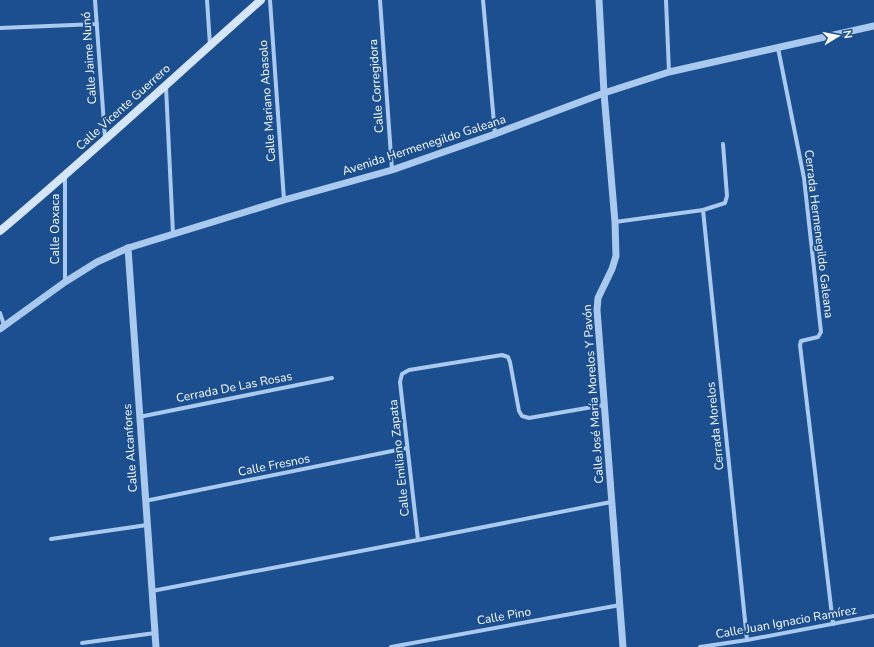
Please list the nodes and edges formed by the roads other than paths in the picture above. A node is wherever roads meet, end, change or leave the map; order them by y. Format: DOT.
graph roads {
  1 [pos="95,0"];
  2 [pos="207,0"];
  3 [pos="262,0"];
  4 [pos="270,0"];
  5 [pos="380,0"];
  6 [pos="483,0"];
  7 [pos="599,0"];
  8 [pos="666,0"];
  9 [pos="97,24"];
  10 [pos="874,26"];
  11 [pos="0,28"];
  12 [pos="210,45"];
  13 [pos="778,48"];
  14 [pos="669,72"];
  15 [pos="166,84"];
  16 [pos="604,93"];
  17 [pos="495,134"];
  18 [pos="105,139"];
  19 [pos="723,144"];
  20 [pos="392,170"];
  21 [pos="65,176"];
  22 [pos="284,200"];
  23 [pos="703,210"];
  24 [pos="614,222"];
  25 [pos="0,231"];
  26 [pos="173,234"];
  27 [pos="128,248"];
  28 [pos="66,282"];
  29 [pos="0,313"];
  30 [pos="2,327"];
  31 [pos="332,378"];
  32 [pos="604,405"];
  33 [pos="139,417"];
  34 [pos="407,448"];
  35 [pos="145,501"];
  36 [pos="611,502"];
  37 [pos="147,525"];
  38 [pos="51,539"];
  39 [pos="418,540"];
  40 [pos="152,591"];
  41 [pos="620,605"];
  42 [pos="874,616"];
  43 [pos="833,624"];
  44 [pos="155,633"];
  45 [pos="747,640"];
  46 [pos="82,643"];
  47 [pos="156,647"];
  48 [pos="391,647"];
  49 [pos="623,647"];
  50 [pos="700,647"];
  1 -- 9 [label="street, Calle Jaime Nunó"];
  2 -- 12 [label="street"];
  3 -- 12 [label="main road, Calle Vicente Guerrero"];
  4 -- 22 [label="street, Calle Mariano Abasolo"];
  5 -- 20 [label="street, Calle Corregidora"];
  6 -- 17 [label="street"];
  7 -- 16 [label="street, Calle José María Morelos Y Pavón"];
  8 -- 14 [label="street"];
  9 -- 11 [label="street"];
  9 -- 18 [label="street, Calle Jaime Nunó"];
  10 -- 13 [label="street, Avenida Hermenegildo Galeana"];
  12 -- 15 [label="main road, Calle Vicente Guerrero"];
  13 -- 14 [label="street, Avenida Hermenegildo Galeana"];
  13 -- 43 [label="street, Cerrada Hermenegildo Galeana"];
  14 -- 16 [label="street, Avenida Hermenegildo Galeana"];
  15 -- 18 [label="main road, Calle Vicente Guerrero"];
  15 -- 26 [label="street"];
  16 -- 17 [label="street, Avenida Hermenegildo Galeana"];
  16 -- 24 [label="street, Calle José María Morelos Y Pavón"];
  17 -- 20 [label="street, Avenida Hermenegildo Galeana"];
  18 -- 21 [label="main road, Calle Vicente Guerrero"];
  19 -- 23 [label="street"];
  20 -- 22 [label="street, Avenida Hermenegildo Galeana"];
  21 -- 25 [label="main road, Calle Vicente Guerrero"];
  21 -- 28 [label="street, Calle Oaxaca"];
  22 -- 26 [label="street, Avenida Hermenegildo Galeana"];
  23 -- 24 [label="street"];
  23 -- 45 [label="street, Cerrada Morelos"];
  24 -- 32 [label="street, Calle José María Morelos Y Pavón"];
  26 -- 27 [label="street, Avenida Hermenegildo Galeana"];
  27 -- 28 [label="street, Avenida Hermenegildo Galeana"];
  27 -- 33 [label="street, Calle Alcanfores"];
  28 -- 30 [label="street, Avenida Hermenegildo Galeana"];
  29 -- 30 [label="street"];
  31 -- 33 [label="street, Cerrada De Las Rosas"];
  32 -- 34 [label="street, Calle Emiliano Zapata"];
  32 -- 36 [label="street, Calle José María Morelos Y Pavón"];
  33 -- 35 [label="street, Calle Alcanfores"];
  34 -- 35 [label="street, Calle Fresnos"];
  34 -- 39 [label="street, Calle Emiliano Zapata"];
  35 -- 37 [label="street, Calle Alcanfores"];
  36 -- 39 [label="street"];
  36 -- 41 [label="street, Calle José María Morelos Y Pavón"];
  37 -- 38 [label="street"];
  37 -- 40 [label="street, Calle Alcanfores"];
  39 -- 40 [label="street"];
  40 -- 44 [label="street, Calle Alcanfores"];
  41 -- 48 [label="street, Calle Pino"];
  41 -- 49 [label="street, Calle José María Morelos Y Pavón"];
  42 -- 43 [label="street, Calle Juan Ignacio Ramírez"];
  43 -- 45 [label="street, Calle Juan Ignacio Ramírez"];
  44 -- 46 [label="street"];
  44 -- 47 [label="street, Calle Alcanfores"];
  45 -- 50 [label="street, Calle Juan Ignacio Ramírez"];
}
